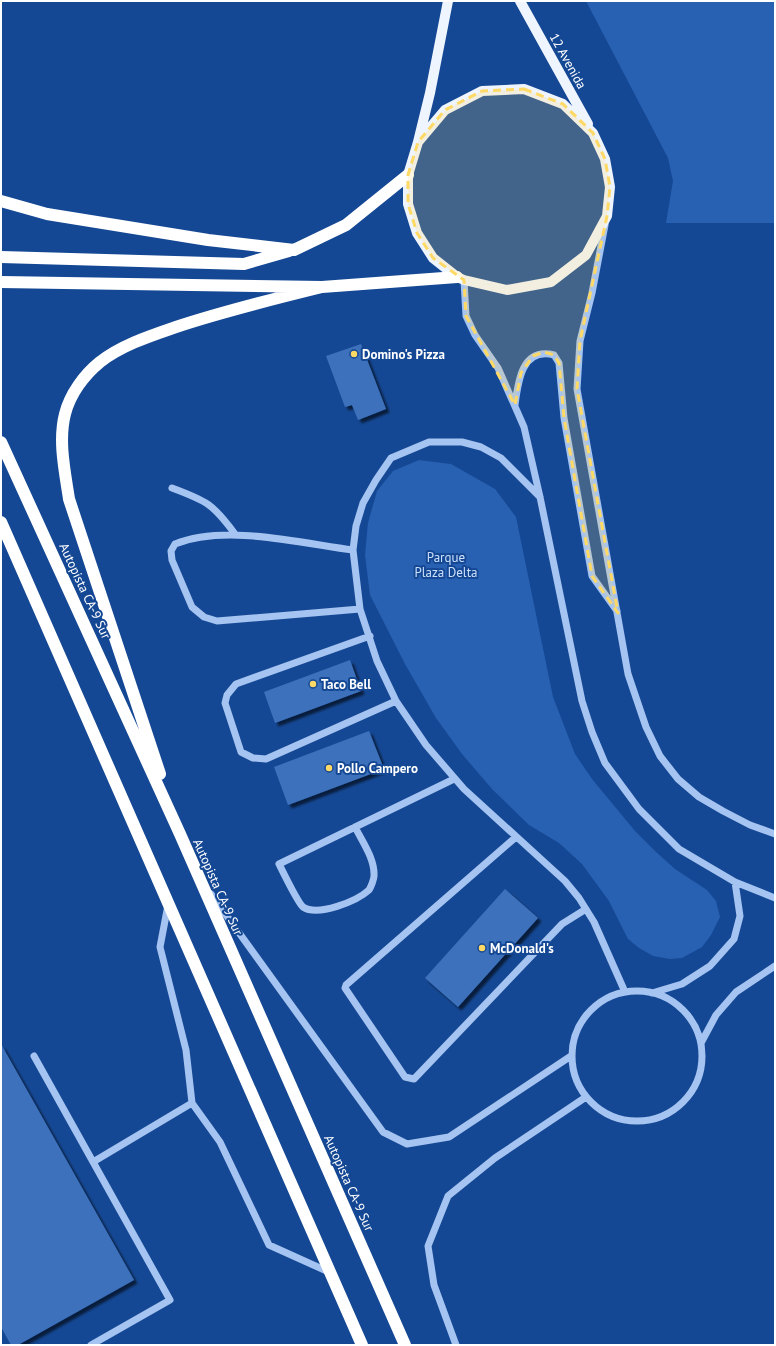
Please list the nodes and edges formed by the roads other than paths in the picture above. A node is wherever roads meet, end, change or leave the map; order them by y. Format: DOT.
graph roads {
  1 [pos="448,1"];
  2 [pos="520,1"];
  3 [pos="593,133"];
  4 [pos="418,142"];
  5 [pos="408,175"];
  6 [pos="1,201"];
  7 [pos="607,216"];
  8 [pos="294,250"];
  9 [pos="1,257"];
  10 [pos="460,278"];
  11 [pos="1,282"];
  12 [pos="322,287"];
  13 [pos="515,405"];
  14 [pos="1,442"];
  15 [pos="172,488"];
  16 [pos="540,497"];
  17 [pos="1,522"];
  18 [pos="235,534"];
  19 [pos="353,550"];
  20 [pos="360,609"];
  21 [pos="618,613"];
  22 [pos="370,636"];
  23 [pos="396,701"];
  24 [pos="454,779"];
  25 [pos="355,827"];
  26 [pos="180,834"];
  27 [pos="775,834"];
  28 [pos="516,836"];
  29 [pos="199,877"];
  30 [pos="735,882"];
  31 [pos="775,898"];
  32 [pos="168,903"];
  33 [pos="586,909"];
  34 [pos="775,966"];
  35 [pos="625,992"];
  36 [pos="652,993"];
  37 [pos="701,1043"];
  38 [pos="34,1056"];
  39 [pos="571,1056"];
  40 [pos="586,1097"];
  41 [pos="192,1103"];
  42 [pos="93,1162"];
  43 [pos="331,1273"];
  44 [pos="91,1345"];
  45 [pos="362,1345"];
  46 [pos="405,1345"];
  47 [pos="456,1345"];
  1 -- 4 [label="main road"];
  2 -- 3 [label="main road, 12 Avenida"];
  3 -- 4 [label="main road"];
  3 -- 7 [label="main road, 12 Avenida"];
  4 -- 5 [label="main road"];
  5 -- 8 [label="highway"];
  5 -- 10 [label="main road"];
  6 -- 8 [label="highway"];
  7 -- 10 [label="main road"];
  7 -- 21 [label="street"];
  8 -- 9 [label="highway"];
  10 -- 12 [label="highway"];
  10 -- 13 [label="street"];
  11 -- 12 [label="highway"];
  12 -- 26 [label="highway"];
  13 -- 16 [label="street"];
  13 -- 21 [label="street"];
  14 -- 26 [label="highway, Autopista CA-9 Sur"];
  15 -- 18 [label="street"];
  16 -- 19 [label="street"];
  16 -- 30 [label="street"];
  17 -- 32 [label="highway"];
  18 -- 19 [label="street"];
  18 -- 20 [label="street"];
  19 -- 20 [label="street"];
  20 -- 22 [label="street"];
  21 -- 27 [label="street"];
  22 -- 23 [label="street"];
  22 -- 23 [label="street"];
  23 -- 24 [label="street"];
  24 -- 25 [label="street"];
  24 -- 28 [label="street"];
  25 -- 25 [label="street"];
  26 -- 29 [label="highway, Autopista CA-9 Sur"];
  28 -- 33 [label="street"];
  28 -- 33 [label="street"];
  29 -- 39 [label="street"];
  29 -- 46 [label="highway, Autopista CA-9 Sur"];
  30 -- 31 [label="street"];
  30 -- 36 [label="street"];
  32 -- 41 [label="street"];
  32 -- 43 [label="highway"];
  33 -- 35 [label="street"];
  34 -- 37 [label="street"];
  35 -- 36 [label="street"];
  35 -- 39 [label="street"];
  36 -- 37 [label="street"];
  37 -- 40 [label="street"];
  38 -- 42 [label="street"];
  39 -- 40 [label="street"];
  40 -- 47 [label="street"];
  41 -- 42 [label="street"];
  41 -- 43 [label="street"];
  42 -- 44 [label="street"];
  43 -- 45 [label="highway"];
}
